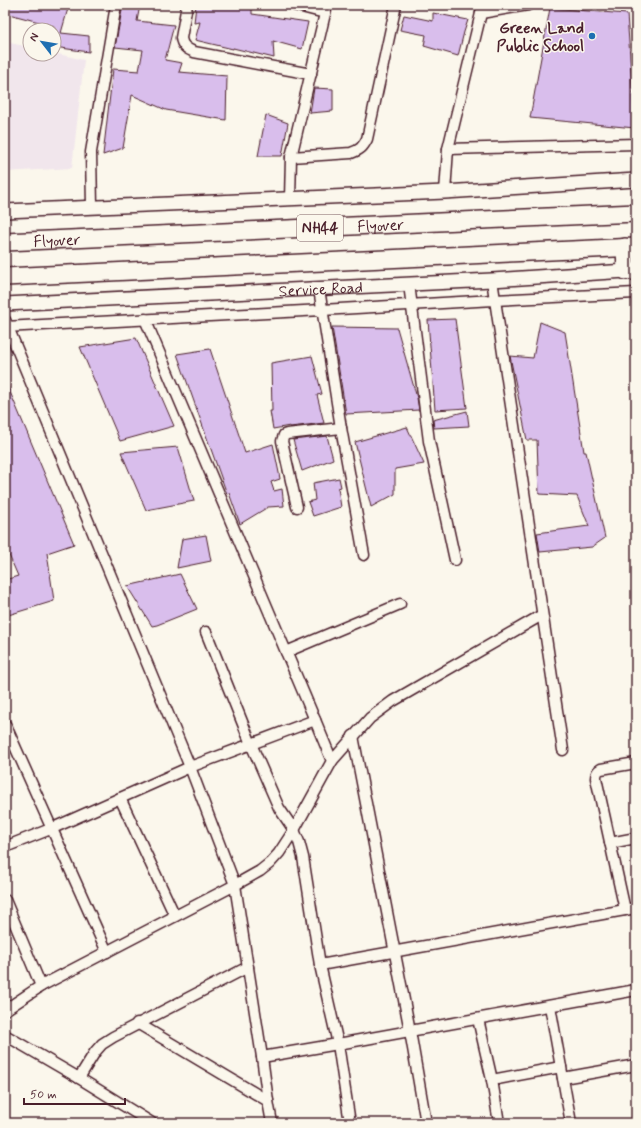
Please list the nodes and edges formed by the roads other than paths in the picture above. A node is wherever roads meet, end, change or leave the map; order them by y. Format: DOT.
graph roads {
  1 [pos="116,5"];
  2 [pos="187,5"];
  3 [pos="294,5"];
  4 [pos="396,5"];
  5 [pos="528,5"];
  6 [pos="326,9"];
  7 [pos="482,9"];
  8 [pos="311,74"];
  9 [pos="636,144"];
  10 [pos="448,149"];
  11 [pos="291,157"];
  12 [pos="636,180"];
  13 [pos="445,192"];
  14 [pos="290,199"];
  15 [pos="92,207"];
  16 [pos="5,211"];
  17 [pos="636,213"];
  18 [pos="5,242"];
  19 [pos="630,247"];
  20 [pos="631,271"];
  21 [pos="5,277"];
  22 [pos="492,280"];
  23 [pos="409,284"];
  24 [pos="319,289"];
  25 [pos="636,293"];
  26 [pos="494,300"];
  27 [pos="5,304"];
  28 [pos="411,305"];
  29 [pos="322,310"];
  30 [pos="145,319"];
  31 [pos="6,325"];
  32 [pos="341,428"];
  33 [pos="297,507"];
  34 [pos="364,555"];
  35 [pos="455,560"];
  36 [pos="400,604"];
  37 [pos="542,615"];
  38 [pos="206,632"];
  39 [pos="286,652"];
  40 [pos="315,720"];
  41 [pos="5,724"];
  42 [pos="353,736"];
  43 [pos="251,744"];
  44 [pos="563,750"];
  45 [pos="332,762"];
  46 [pos="636,763"];
  47 [pos="190,767"];
  48 [pos="120,798"];
  49 [pos="53,828"];
  50 [pos="294,830"];
  51 [pos="636,838"];
  52 [pos="610,843"];
  53 [pos="5,847"];
  54 [pos="235,885"];
  55 [pos="5,900"];
  56 [pos="636,908"];
  57 [pos="625,910"];
  58 [pos="175,916"];
  59 [pos="8,917"];
  60 [pos="107,952"];
  61 [pos="394,952"];
  62 [pos="320,965"];
  63 [pos="248,967"];
  64 [pos="41,986"];
  65 [pos="636,990"];
  66 [pos="550,1006"];
  67 [pos="5,1010"];
  68 [pos="478,1019"];
  69 [pos="137,1023"];
  70 [pos="410,1031"];
  71 [pos="5,1035"];
  72 [pos="338,1044"];
  73 [pos="262,1057"];
  74 [pos="636,1065"];
  75 [pos="561,1067"];
  76 [pos="79,1078"];
  77 [pos="563,1078"];
  78 [pos="492,1080"];
  79 [pos="268,1101"];
  80 [pos="152,1123"];
  81 [pos="272,1123"];
  82 [pos="350,1123"];
  83 [pos="426,1123"];
  84 [pos="499,1123"];
  85 [pos="571,1123"];
  1 -- 15 [label="street"];
  2 -- 8 [label="street"];
  3 -- 6 [label="street"];
  4 -- 11 [label="street"];
  5 -- 7 [label="street"];
  6 -- 8 [label="street"];
  7 -- 10 [label="street"];
  8 -- 11 [label="street"];
  9 -- 10 [label="street"];
  10 -- 13 [label="street"];
  11 -- 14 [label="street"];
  12 -- 13 [label="street"];
  13 -- 14 [label="street"];
  14 -- 15 [label="street"];
  15 -- 16 [label="street"];
  17 -- 18 [label="main road, Flyover / NH44"];
  19 -- 20 [label="main road"];
  19 -- 21 [label="main road, NH44"];
  20 -- 22 [label="street, Service Road"];
  22 -- 23 [label="street, Service Road"];
  22 -- 26 [label="street"];
  23 -- 24 [label="street, Service Road"];
  23 -- 28 [label="street"];
  24 -- 27 [label="street, Service Road"];
  24 -- 29 [label="street"];
  25 -- 26 [label="street"];
  26 -- 28 [label="street"];
  26 -- 37 [label="street"];
  28 -- 29 [label="street"];
  28 -- 35 [label="street"];
  29 -- 30 [label="street"];
  29 -- 32 [label="street"];
  30 -- 31 [label="street"];
  30 -- 39 [label="street"];
  31 -- 47 [label="street"];
  32 -- 33 [label="street"];
  32 -- 34 [label="street"];
  36 -- 39 [label="street"];
  37 -- 42 [label="street"];
  37 -- 44 [label="street"];
  38 -- 43 [label="street"];
  39 -- 40 [label="street"];
  40 -- 43 [label="street"];
  40 -- 45 [label="street"];
  41 -- 49 [label="street"];
  42 -- 45 [label="street"];
  42 -- 61 [label="street"];
  43 -- 47 [label="street"];
  43 -- 50 [label="street"];
  45 -- 50 [label="street"];
  46 -- 52 [label="street"];
  47 -- 48 [label="street"];
  47 -- 54 [label="street"];
  48 -- 49 [label="street"];
  48 -- 58 [label="street"];
  49 -- 53 [label="street"];
  49 -- 60 [label="street"];
  50 -- 54 [label="street"];
  50 -- 62 [label="street"];
  51 -- 52 [label="street"];
  52 -- 57 [label="street"];
  54 -- 58 [label="street"];
  54 -- 63 [label="street"];
  55 -- 59 [label="street"];
  56 -- 57 [label="street"];
  57 -- 61 [label="street"];
  58 -- 60 [label="street"];
  59 -- 64 [label="street"];
  60 -- 64 [label="street"];
  61 -- 62 [label="street"];
  61 -- 70 [label="street"];
  62 -- 72 [label="street"];
  63 -- 69 [label="street"];
  63 -- 73 [label="street"];
  64 -- 67 [label="street"];
  65 -- 66 [label="street"];
  66 -- 68 [label="street"];
  66 -- 75 [label="street"];
  68 -- 70 [label="street"];
  68 -- 78 [label="street"];
  69 -- 76 [label="street"];
  69 -- 79 [label="street"];
  70 -- 72 [label="street"];
  70 -- 83 [label="street"];
  71 -- 76 [label="street"];
  72 -- 73 [label="street"];
  72 -- 82 [label="street"];
  73 -- 79 [label="street"];
  74 -- 77 [label="street"];
  75 -- 77 [label="street"];
  75 -- 78 [label="street"];
  76 -- 80 [label="street"];
  77 -- 85 [label="street"];
  78 -- 84 [label="street"];
  79 -- 81 [label="street"];
}
